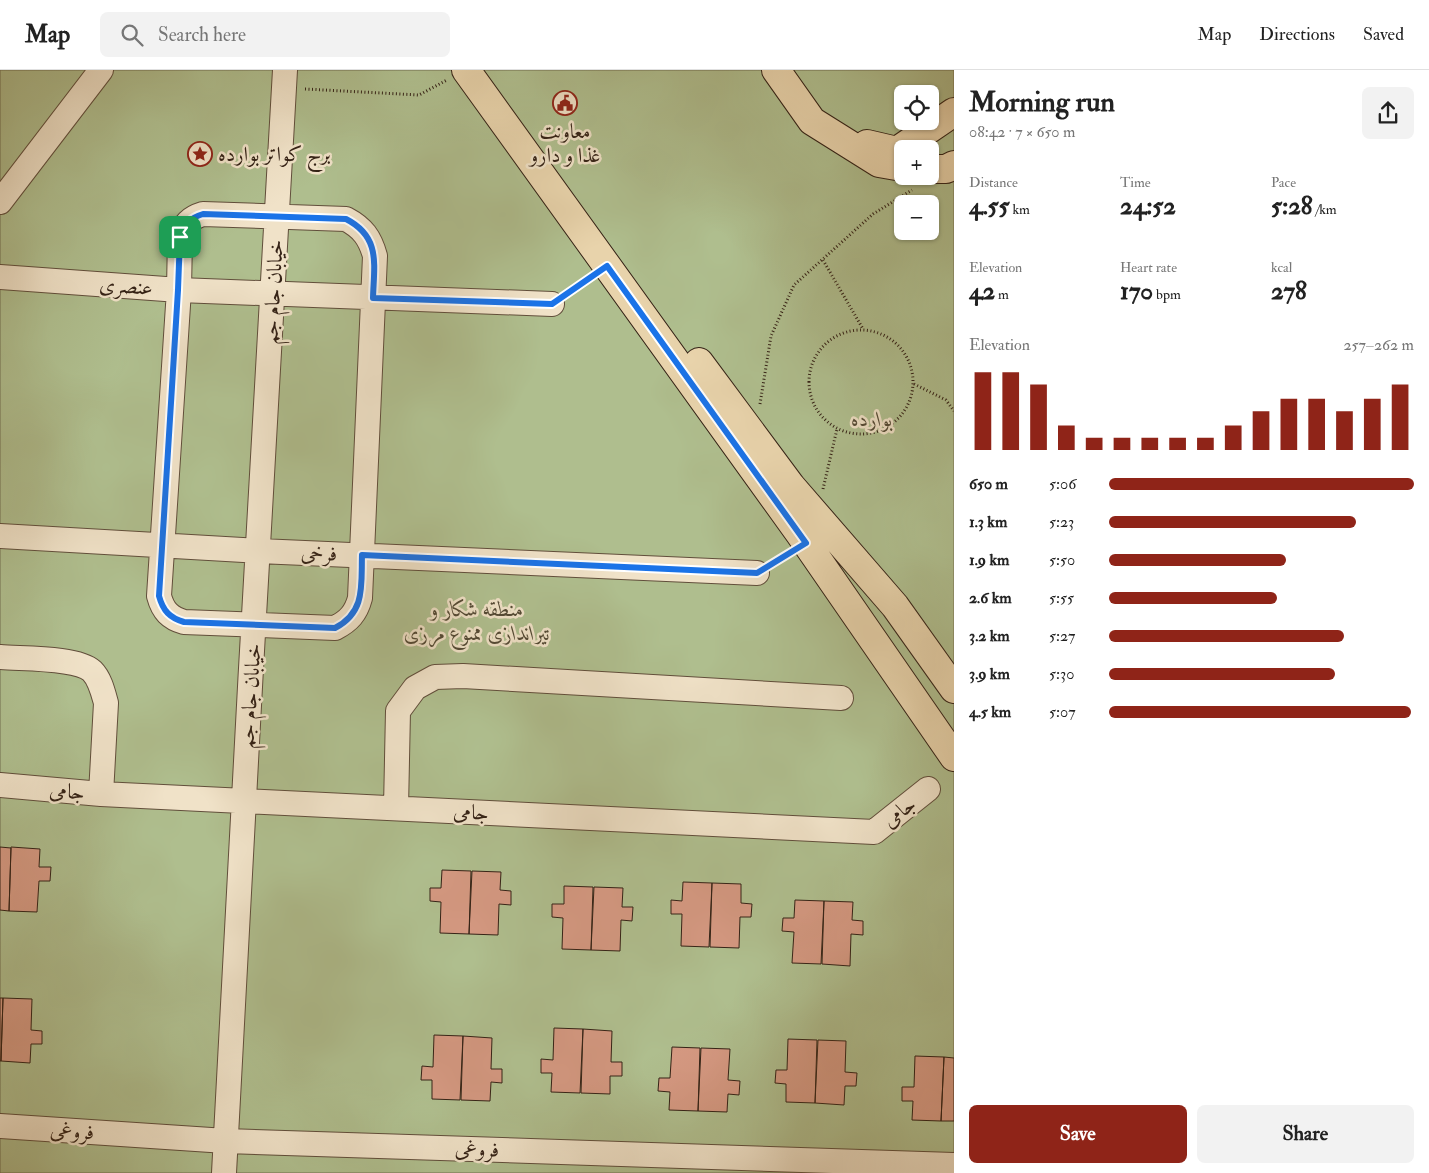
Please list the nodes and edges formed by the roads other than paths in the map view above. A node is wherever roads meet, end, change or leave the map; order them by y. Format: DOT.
graph roads {
  1 [pos="101,70"];
  2 [pos="489,70"];
  3 [pos="776,70"];
  4 [pos="458,74"];
  5 [pos="285,79"];
  6 [pos="954,112"];
  7 [pos="841,138"];
  8 [pos="954,164"];
  9 [pos="894,168"];
  10 [pos="939,170"];
  11 [pos="0,202"];
  12 [pos="277,217"];
  13 [pos="0,277"];
  14 [pos="178,290"];
  15 [pos="273,294"];
  16 [pos="373,298"];
  17 [pos="552,304"];
  18 [pos="0,536"];
  19 [pos="162,545"];
  20 [pos="259,551"];
  21 [pos="362,555"];
  22 [pos="757,573"];
  23 [pos="255,625"];
  24 [pos="0,657"];
  25 [pos="954,690"];
  26 [pos="841,698"];
  27 [pos="954,757"];
  28 [pos="0,785"];
  29 [pos="928,790"];
  30 [pos="101,794"];
  31 [pos="243,801"];
  32 [pos="396,808"];
  33 [pos="0,1126"];
  34 [pos="226,1140"];
  35 [pos="954,1165"];
  36 [pos="224,1173"];
  1 -- 11 [label="street"];
  2 -- 25 [label="main road"];
  3 -- 7 [label="main road"];
  4 -- 27 [label="main road"];
  5 -- 12 [label="street, خیابان جام جم"];
  6 -- 7 [label="main road"];
  7 -- 9 [label="main road"];
  8 -- 10 [label="main road"];
  12 -- 14 [label="street"];
  12 -- 15 [label="street, خیابان جام جم"];
  12 -- 16 [label="street"];
  13 -- 14 [label="street, عنصری"];
  14 -- 15 [label="street, عنصری"];
  14 -- 19 [label="street"];
  15 -- 16 [label="street, عنصری"];
  15 -- 20 [label="street, خیابان جام جم"];
  16 -- 17 [label="street, عنصری"];
  16 -- 21 [label="street"];
  18 -- 19 [label="street, فرخی"];
  19 -- 20 [label="street, فرخی"];
  19 -- 23 [label="street"];
  20 -- 21 [label="street, فرخی"];
  20 -- 23 [label="street, خیابان جام جم"];
  21 -- 22 [label="street, فرخی"];
  21 -- 23 [label="street"];
  23 -- 31 [label="street, خیابان جام جم"];
  24 -- 30 [label="street"];
  26 -- 32 [label="street"];
  28 -- 30 [label="street, جامی"];
  29 -- 32 [label="street, جامی"];
  30 -- 31 [label="street, جامی"];
  31 -- 32 [label="street, جامی"];
  31 -- 34 [label="street, خیابان جام جم"];
  33 -- 34 [label="street, فروغی"];
  34 -- 35 [label="street, فروغی"];
  34 -- 36 [label="street, خیابان جام جم"];
}
